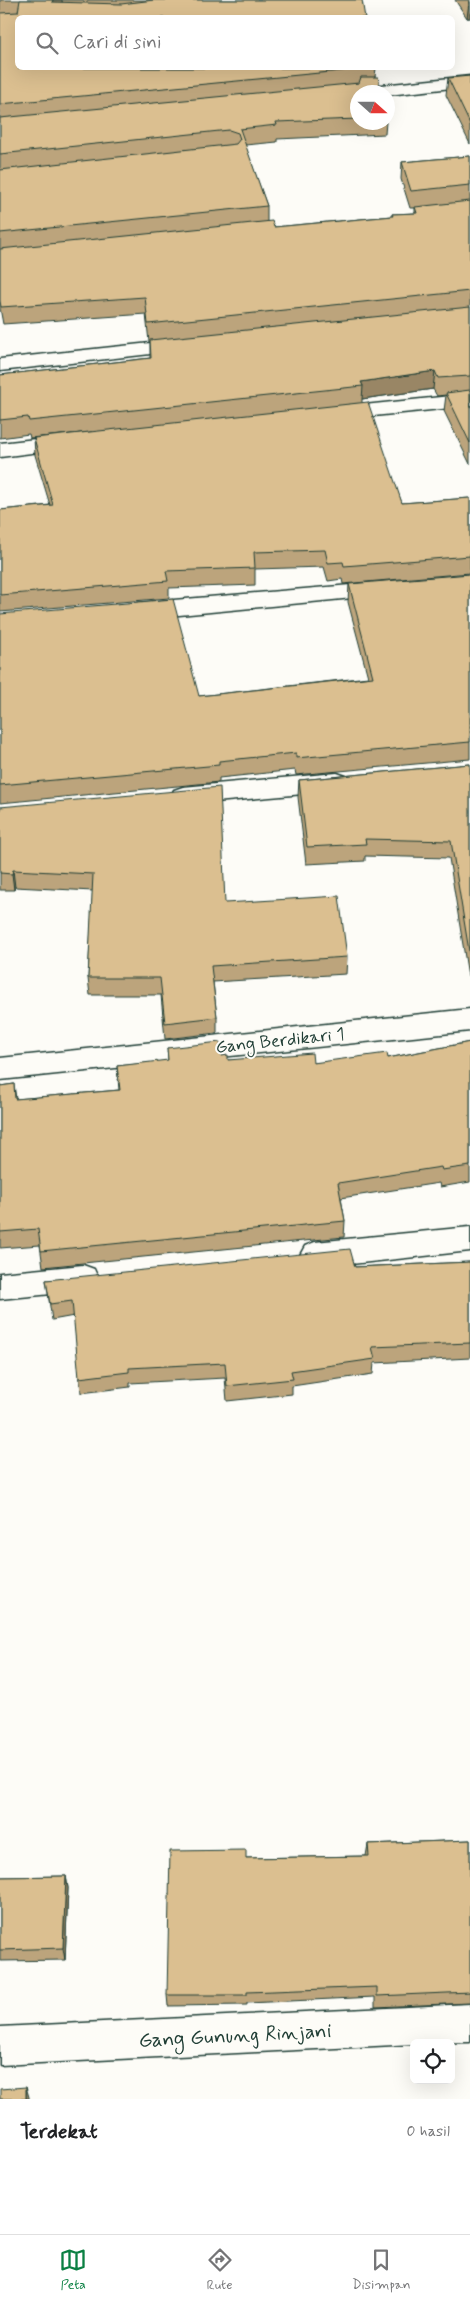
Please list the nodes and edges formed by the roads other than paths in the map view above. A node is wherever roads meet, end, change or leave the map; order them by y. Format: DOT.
graph roads {
  1 [pos="470,81"];
  2 [pos="323,96"];
  3 [pos="206,344"];
  4 [pos="0,365"];
  5 [pos="470,400"];
  6 [pos="313,417"];
  7 [pos="88,440"];
  8 [pos="0,450"];
  9 [pos="411,587"];
  10 [pos="118,612"];
  11 [pos="362,780"];
  12 [pos="157,799"];
  13 [pos="470,1020"];
  14 [pos="0,1069"];
  15 [pos="470,1240"];
  16 [pos="284,1258"];
  17 [pos="108,1276"];
  18 [pos="0,1286"];
  19 [pos="470,2023"];
  20 [pos="0,2046"];
  1 -- 2 [label="street"];
  3 -- 4 [label="street"];
  5 -- 6 [label="street"];
  7 -- 8 [label="street"];
  9 -- 10 [label="street"];
  11 -- 12 [label="street"];
  13 -- 14 [label="street, Gang Berdikari 1"];
  15 -- 16 [label="street"];
  17 -- 18 [label="street"];
  19 -- 20 [label="street, Gang Gunung Rinjani"];
}
